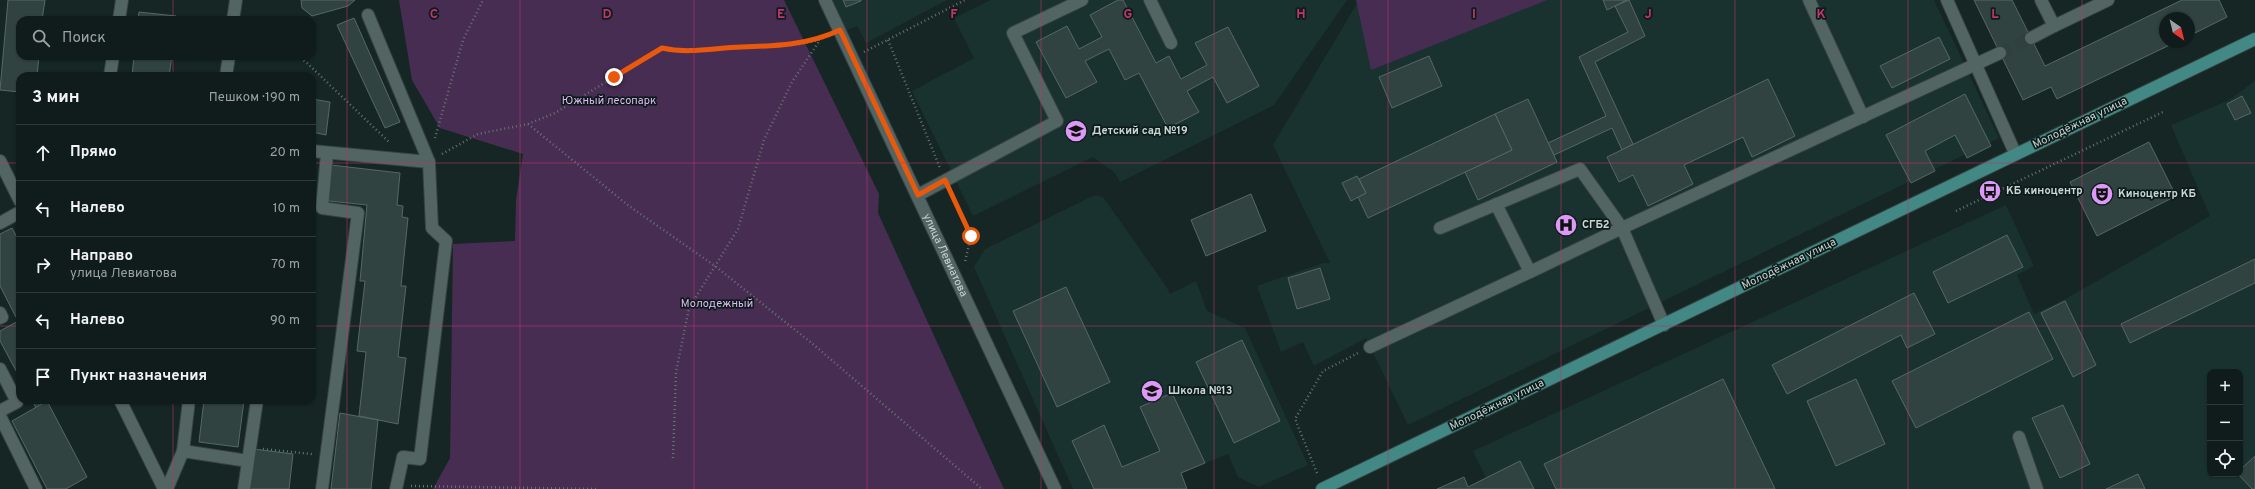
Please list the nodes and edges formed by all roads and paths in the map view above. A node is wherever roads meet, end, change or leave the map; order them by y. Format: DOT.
graph roads {
  1 [pos="122,0"];
  2 [pos="236,0"];
  3 [pos="483,0"];
  4 [pos="825,0"];
  5 [pos="965,0"];
  6 [pos="1082,0"];
  7 [pos="1150,0"];
  8 [pos="1809,0"];
  9 [pos="1947,0"];
  10 [pos="2041,0"];
  11 [pos="2108,0"];
  12 [pos="368,15"];
  13 [pos="120,16"];
  14 [pos="234,16"];
  15 [pos="2054,26"];
  16 [pos="840,30"];
  17 [pos="2031,38"];
  18 [pos="820,39"];
  19 [pos="2255,39"];
  20 [pos="888,40"];
  21 [pos="1171,43"];
  22 [pos="2000,53"];
  23 [pos="854,58"];
  24 [pos="112,60"];
  25 [pos="228,60"];
  26 [pos="303,60"];
  27 [pos="1977,64"];
  28 [pos="111,72"];
  29 [pos="227,72"];
  30 [pos="2164,111"];
  31 [pos="1863,117"];
  32 [pos="528,124"];
  33 [pos="396,146"];
  34 [pos="316,152"];
  35 [pos="327,154"];
  36 [pos="2015,154"];
  37 [pos="0,161"];
  38 [pos="429,162"];
  39 [pos="3,177"];
  40 [pos="945,180"];
  41 [pos="16,195"];
  42 [pos="918,195"];
  43 [pos="1496,204"];
  44 [pos="1956,211"];
  45 [pos="16,214"];
  46 [pos="0,223"];
  47 [pos="1440,228"];
  48 [pos="1622,228"];
  49 [pos="964,265"];
  50 [pos="715,266"];
  51 [pos="1530,272"];
  52 [pos="0,313"];
  53 [pos="0,318"];
  54 [pos="1664,325"];
  55 [pos="1370,347"];
  56 [pos="0,369"];
  57 [pos="16,400"];
  58 [pos="16,403"];
  59 [pos="122,404"];
  60 [pos="189,404"];
  61 [pos="256,404"];
  62 [pos="0,411"];
  63 [pos="0,416"];
  64 [pos="2019,437"];
  65 [pos="251,447"];
  66 [pos="183,451"];
  67 [pos="326,456"];
  68 [pos="673,458"];
  69 [pos="248,461"];
  70 [pos="1317,473"];
  71 [pos="396,487"];
  72 [pos="36,489"];
  73 [pos="165,489"];
  74 [pos="244,489"];
  75 [pos="322,489"];
  76 [pos="598,489"];
  77 [pos="982,489"];
  78 [pos="1055,489"];
  79 [pos="1322,489"];
  80 [pos="2037,489"];
  1 -- 13 [label="street"];
  2 -- 14 [label="street"];
  3 -- 38 [label="path"];
  4 -- 16 [label="street, улица Левиатова"];
  5 -- 20 [label="path"];
  6 -- 40 [label="street"];
  7 -- 21 [label="street"];
  8 -- 31 [label="street"];
  9 -- 27 [label="street"];
  10 -- 15 [label="street"];
  11 -- 15 [label="street"];
  12 -- 38 [label="street"];
  15 -- 17 [label="street"];
  16 -- 18 [label="path"];
  16 -- 23 [label="street, улица Левиатова"];
  18 -- 32 [label="path"];
  18 -- 50 [label="path"];
  19 -- 36 [label="main road, Молодёжная улица"];
  20 -- 23 [label="path"];
  20 -- 40 [label="path"];
  22 -- 27 [label="street"];
  23 -- 42 [label="street, улица Левиатова"];
  24 -- 28 [label="street"];
  25 -- 29 [label="street"];
  26 -- 33 [label="path"];
  27 -- 31 [label="street"];
  27 -- 36 [label="street"];
  30 -- 44 [label="path"];
  31 -- 48 [label="street"];
  32 -- 38 [label="path"];
  32 -- 50 [label="path"];
  34 -- 35 [label="street"];
  35 -- 38 [label="street"];
  35 -- 67 [label="street"];
  36 -- 54 [label="main road, Молодёжная улица"];
  37 -- 39 [label="street"];
  38 -- 71 [label="street"];
  39 -- 41 [label="street"];
  40 -- 42 [label="street"];
  40 -- 49 [label="path"];
  42 -- 78 [label="street, улица Левиатова"];
  43 -- 47 [label="street"];
  43 -- 48 [label="street"];
  43 -- 51 [label="street"];
  45 -- 46 [label="street"];
  48 -- 51 [label="street"];
  48 -- 54 [label="street"];
  50 -- 68 [label="path"];
  50 -- 77 [label="path"];
  51 -- 55 [label="street"];
  52 -- 53 [label="street"];
  54 -- 79 [label="main road, Молодёжная улица"];
  55 -- 70 [label="path"];
  56 -- 57 [label="street"];
  58 -- 62 [label="street"];
  59 -- 73 [label="street"];
  60 -- 66 [label="street"];
  61 -- 65 [label="street"];
  63 -- 72 [label="street"];
  64 -- 80 [label="street"];
  65 -- 67 [label="path"];
  65 -- 69 [label="street"];
  66 -- 69 [label="street"];
  66 -- 73 [label="street"];
  67 -- 75 [label="street"];
  69 -- 74 [label="street"];
  71 -- 76 [label="path"];
}
